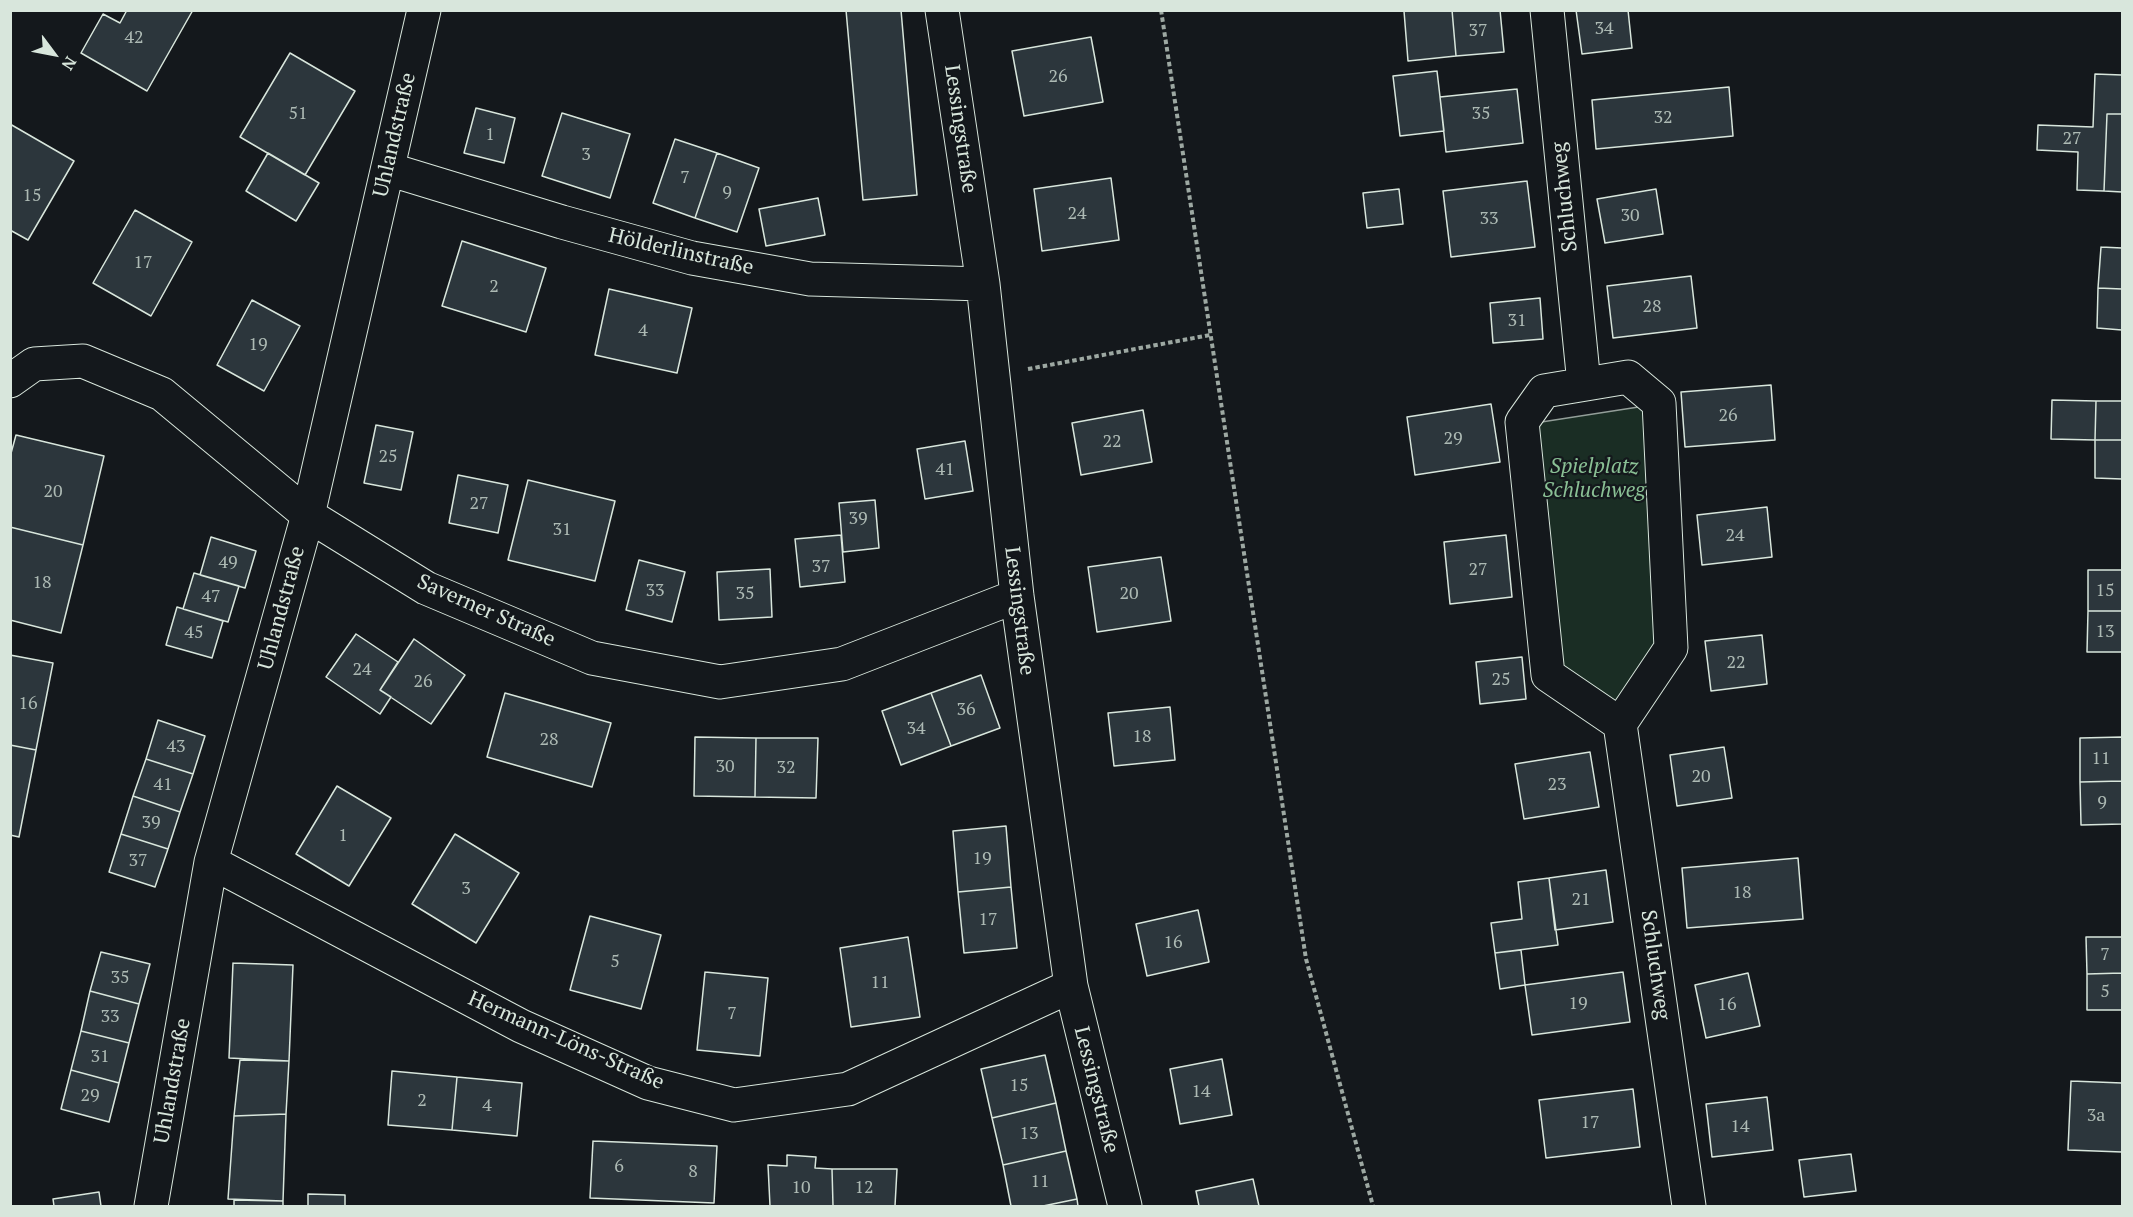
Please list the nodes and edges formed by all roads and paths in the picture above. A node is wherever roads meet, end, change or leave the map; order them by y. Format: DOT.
graph roads {
  1 [pos="424,10"];
  2 [pos="942,10"];
  3 [pos="1161,10"];
  4 [pos="1547,10"];
  5 [pos="388,169"];
  6 [pos="983,284"];
  7 [pos="1210,335"];
  8 [pos="992,376"];
  9 [pos="10,381"];
  10 [pos="1584,384"];
  11 [pos="308,515"];
  12 [pos="1017,596"];
  13 [pos="1620,724"];
  14 [pos="211,862"];
  15 [pos="1071,986"];
  16 [pos="151,1206"];
  17 [pos="1125,1206"];
  18 [pos="1373,1206"];
  19 [pos="1689,1206"];
  1 -- 5 [label="street, Uhlandstraße"];
  2 -- 6 [label="street, Lessingstraße"];
  3 -- 7 [label="path"];
  4 -- 10 [label="street, Schluchweg"];
  5 -- 6 [label="street, Hölderlinstraße"];
  5 -- 11 [label="street, Uhlandstraße"];
  6 -- 8 [label="street, Lessingstraße"];
  7 -- 8 [label="path"];
  7 -- 18 [label="path"];
  8 -- 12 [label="street, Lessingstraße"];
  9 -- 11 [label="street, Saverner Straße"];
  10 -- 13 [label="street"];
  10 -- 13 [label="street"];
  11 -- 12 [label="street, Saverner Straße"];
  11 -- 14 [label="street, Uhlandstraße"];
  12 -- 15 [label="street, Lessingstraße"];
  13 -- 19 [label="street, Schluchweg"];
  14 -- 15 [label="street, Hermann-Löns-Straße"];
  14 -- 16 [label="street, Uhlandstraße"];
  15 -- 17 [label="street, Lessingstraße"];
}
